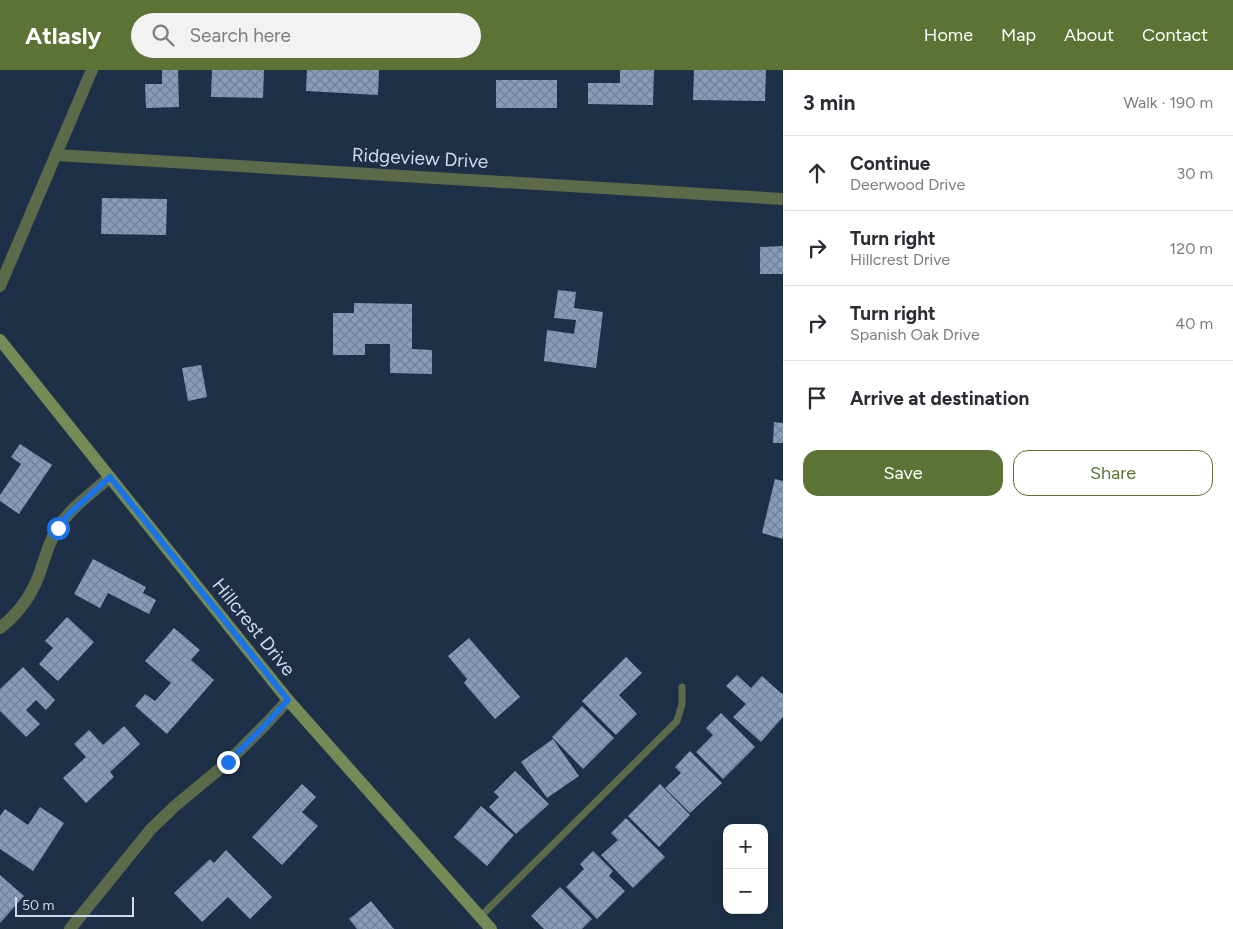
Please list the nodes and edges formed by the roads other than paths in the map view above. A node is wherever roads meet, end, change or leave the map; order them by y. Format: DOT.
graph roads {
  1 [pos="92,70"];
  2 [pos="56,155"];
  3 [pos="783,198"];
  4 [pos="0,286"];
  5 [pos="0,340"];
  6 [pos="110,477"];
  7 [pos="0,628"];
  8 [pos="682,687"];
  9 [pos="288,700"];
  10 [pos="480,917"];
  11 [pos="70,929"];
  12 [pos="491,929"];
  1 -- 2 [label="street"];
  2 -- 3 [label="street, Ridgeview Drive"];
  2 -- 4 [label="street"];
  5 -- 6 [label="main road, Hillcrest Drive"];
  6 -- 7 [label="street"];
  6 -- 9 [label="main road, Hillcrest Drive"];
  8 -- 10 [label="lane"];
  9 -- 10 [label="main road, Hillcrest Drive"];
  9 -- 11 [label="street"];
  10 -- 12 [label="main road, Hillcrest Drive"];
}
